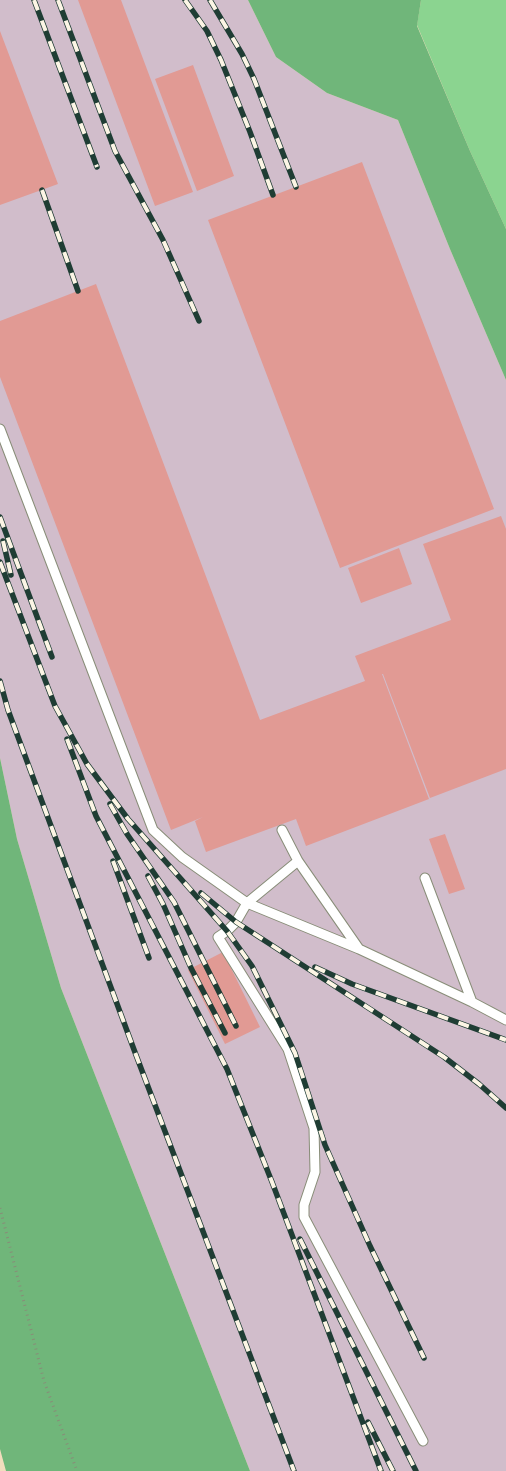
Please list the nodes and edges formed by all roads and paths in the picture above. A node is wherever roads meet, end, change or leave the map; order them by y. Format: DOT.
graph roads {
  1 [pos="0,429"];
  2 [pos="282,830"];
  3 [pos="298,861"];
  4 [pos="425,878"];
  5 [pos="247,903"];
  6 [pos="359,950"];
  7 [pos="472,1002"];
  8 [pos="506,1020"];
  9 [pos="0,1208"];
  10 [pos="423,1441"];
  11 [pos="78,1471"];
  1 -- 5 [label="lane"];
  2 -- 3 [label="lane"];
  3 -- 5 [label="lane"];
  3 -- 6 [label="lane"];
  4 -- 7 [label="lane"];
  5 -- 6 [label="lane"];
  5 -- 10 [label="lane"];
  6 -- 7 [label="lane"];
  7 -- 8 [label="lane"];
  9 -- 11 [label="path"];
}
